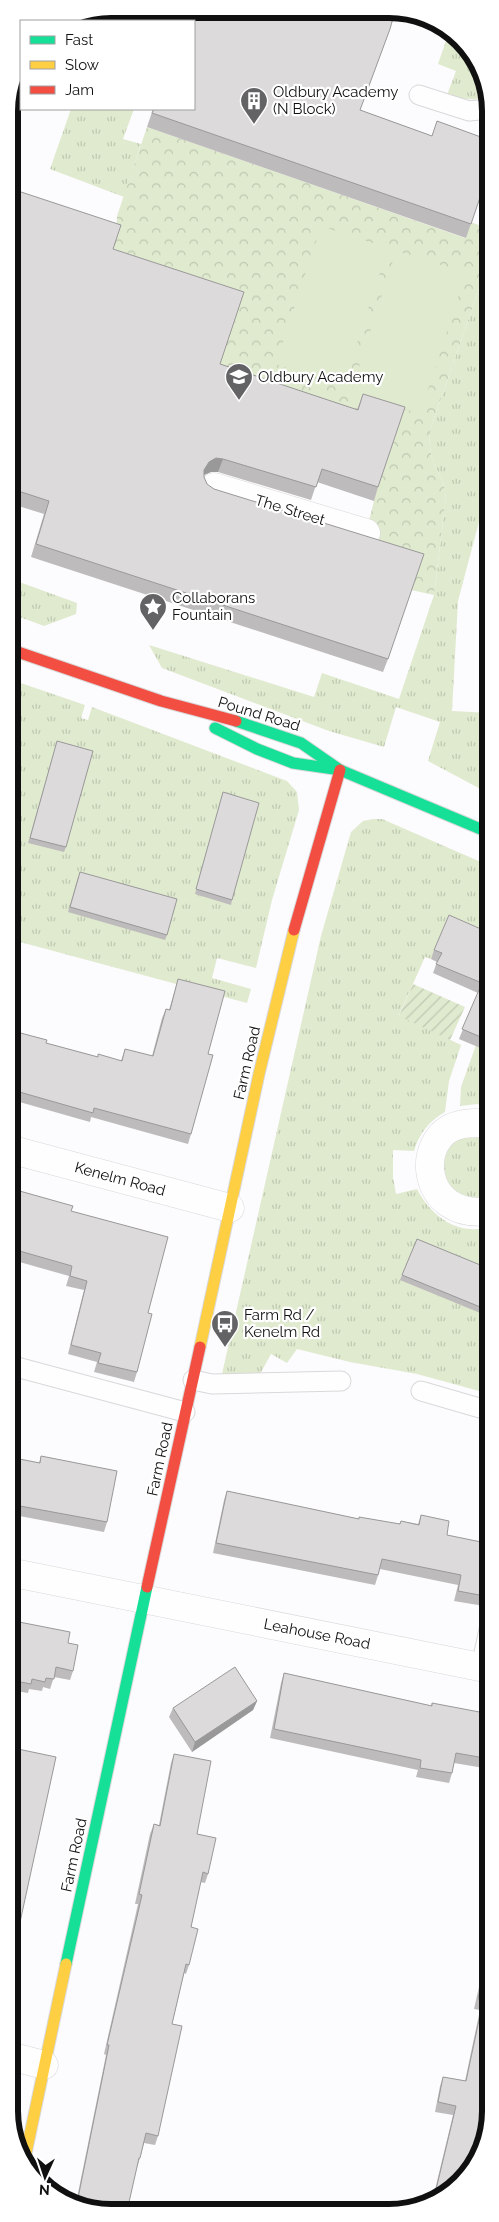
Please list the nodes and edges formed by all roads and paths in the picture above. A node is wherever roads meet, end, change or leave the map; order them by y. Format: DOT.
graph roads {
  1 [pos="418,95"];
  2 [pos="482,110"];
  3 [pos="214,487"];
  4 [pos="366,533"];
  5 [pos="18,652"];
  6 [pos="161,701"];
  7 [pos="340,770"];
  8 [pos="482,829"];
  9 [pos="481,1123"];
  10 [pos="18,1151"];
  11 [pos="230,1208"];
  12 [pos="481,1212"];
  13 [pos="18,1367"];
  14 [pos="193,1380"];
  15 [pos="341,1381"];
  16 [pos="421,1390"];
  17 [pos="481,1408"];
  18 [pos="185,1412"];
  19 [pos="18,1574"];
  20 [pos="145,1600"];
  21 [pos="481,1667"];
  22 [pos="18,2058"];
  23 [pos="44,2065"];
  24 [pos="26,2152"];
  1 -- 2 [label="lane"];
  3 -- 4 [label="street, The Street"];
  5 -- 6 [label="street, Pound Road"];
  6 -- 7 [label="street, Pound Road"];
  6 -- 7 [label="street, Pound Road"];
  7 -- 8 [label="street, Pound Road"];
  7 -- 11 [label="street, Farm Road"];
  9 -- 12 [label="street"];
  10 -- 11 [label="street, Kenelm Road"];
  11 -- 14 [label="street, Farm Road"];
  13 -- 18 [label="lane"];
  14 -- 15 [label="lane"];
  14 -- 18 [label="street, Farm Road"];
  16 -- 17 [label="lane"];
  18 -- 20 [label="street, Farm Road"];
  19 -- 20 [label="street, Leahouse Road"];
  20 -- 21 [label="street, Leahouse Road"];
  20 -- 23 [label="street, Farm Road"];
  22 -- 23 [label="street"];
  23 -- 24 [label="street, Farm Road"];
}
